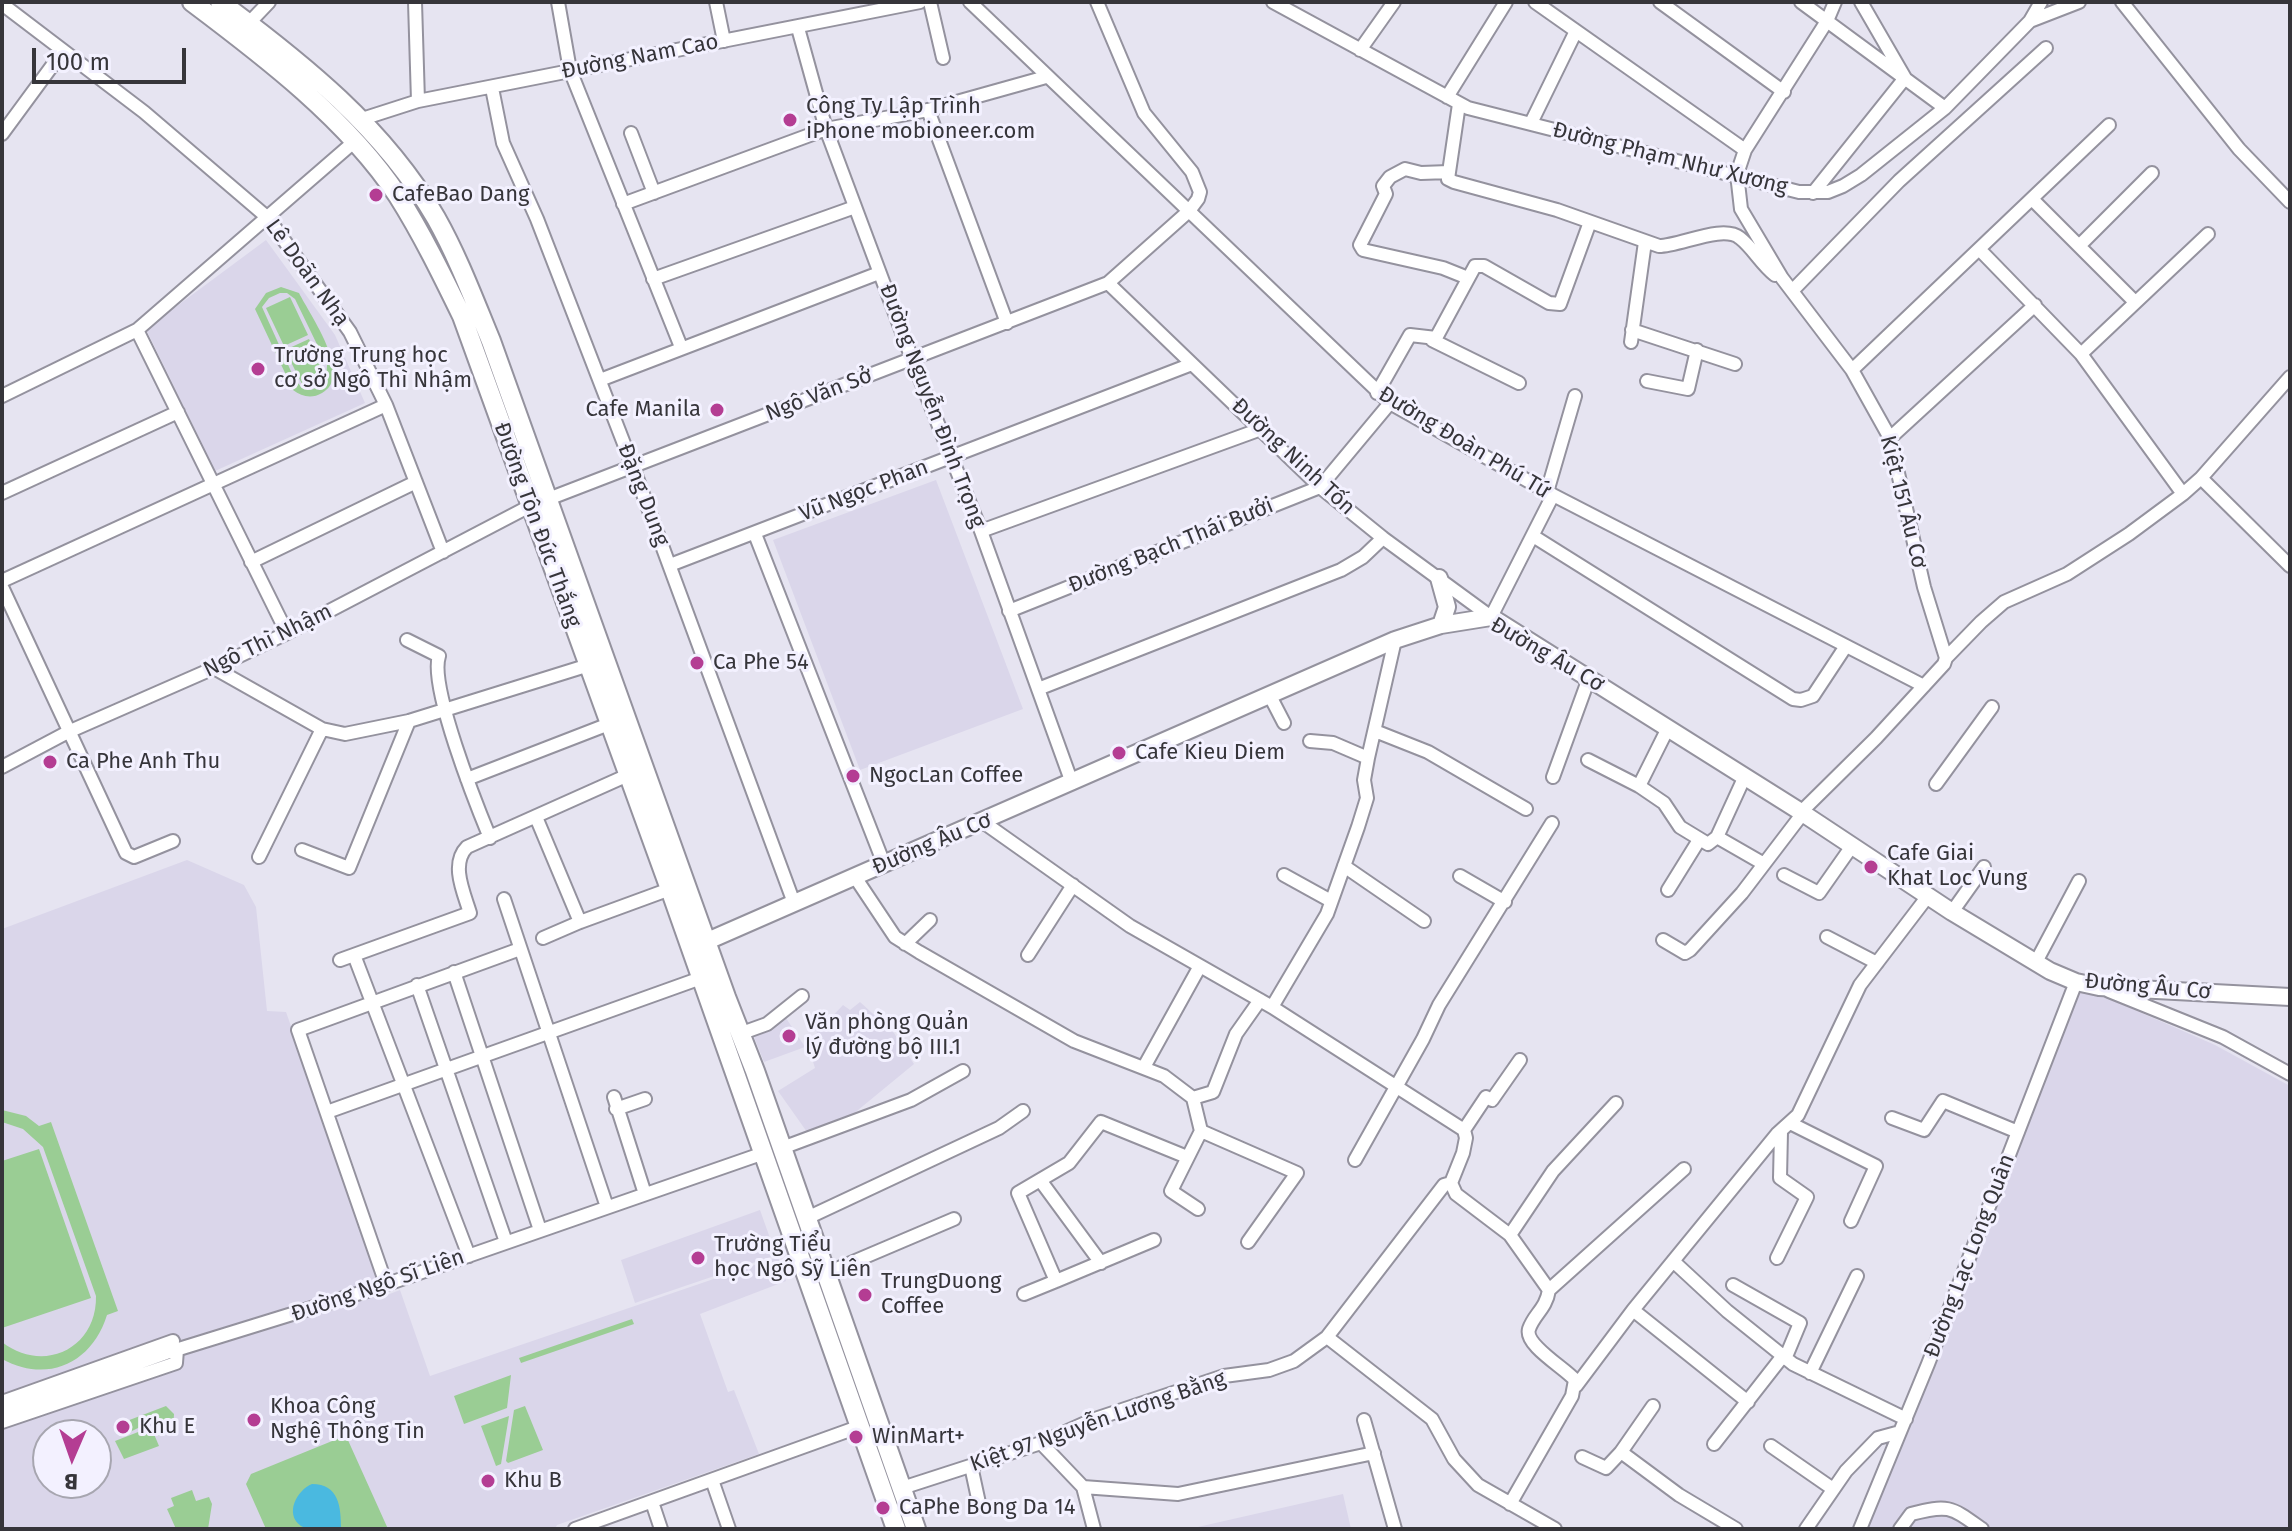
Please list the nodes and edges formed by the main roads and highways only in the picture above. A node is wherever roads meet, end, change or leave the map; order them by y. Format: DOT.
graph roads {
  1 [pos="192,2"];
  2 [pos="220,2"];
  3 [pos="1439,578"];
  4 [pos="1441,625"];
  5 [pos="699,945"];
  6 [pos="2290,997"];
  7 [pos="773,1150"];
  8 [pos="802,1262"];
  9 [pos="824,1264"];
  10 [pos="896,1529"];
  11 [pos="916,1529"];
  1 -- 5 [label="highway, Đường Tôn Đức Thắng"];
  2 -- 5 [label="highway, Đường Tôn Đức Thắng"];
  3 -- 4 [label="main road"];
  4 -- 5 [label="main road, Đường Âu Cơ"];
  4 -- 6 [label="main road, Đường Âu Cơ"];
  5 -- 7 [label="highway"];
  5 -- 7 [label="highway"];
  7 -- 8 [label="highway"];
  7 -- 9 [label="highway"];
  8 -- 9 [label="highway"];
  8 -- 10 [label="highway"];
  9 -- 11 [label="highway"];
}
